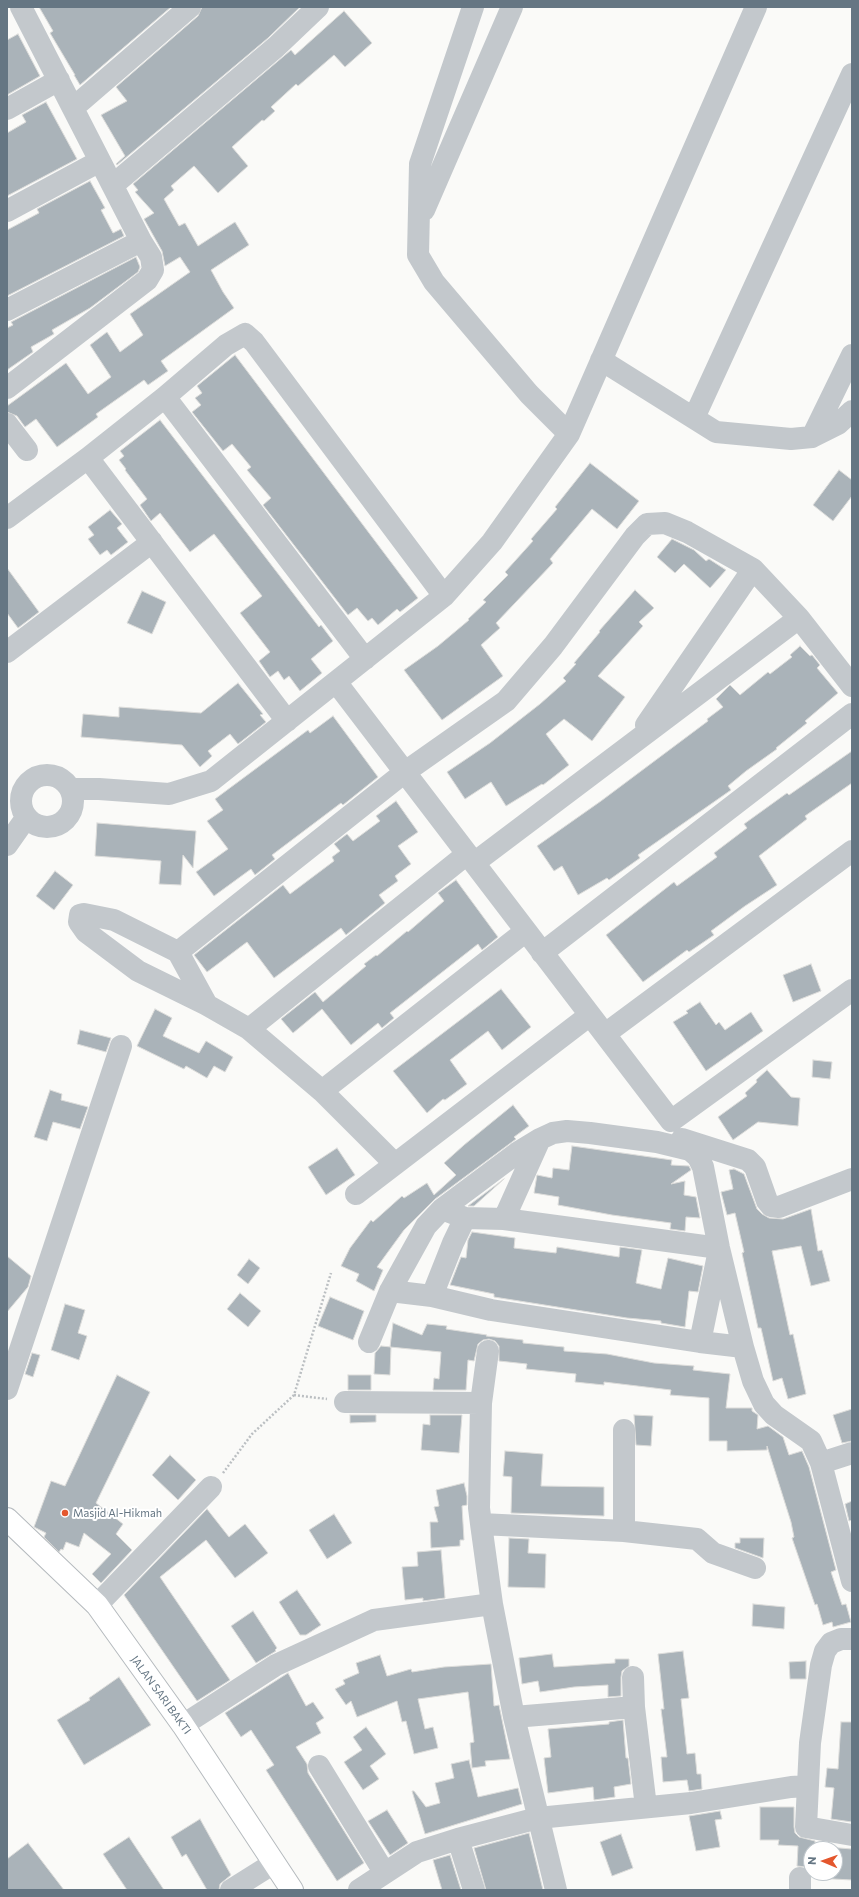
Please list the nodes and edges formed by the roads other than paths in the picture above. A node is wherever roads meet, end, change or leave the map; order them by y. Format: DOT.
graph roads {
  1 [pos="17,7"];
  2 [pos="21,7"];
  3 [pos="190,7"];
  4 [pos="318,7"];
  5 [pos="473,7"];
  6 [pos="512,7"];
  7 [pos="756,7"];
  8 [pos="7,12"];
  9 [pos="852,74"];
  10 [pos="59,80"];
  11 [pos="74,108"];
  12 [pos="7,109"];
  13 [pos="100,161"];
  14 [pos="113,185"];
  15 [pos="7,211"];
  16 [pos="420,218"];
  17 [pos="141,241"];
  18 [pos="7,310"];
  19 [pos="852,355"];
  20 [pos="602,360"];
  21 [pos="7,388"];
  22 [pos="165,397"];
  23 [pos="852,411"];
  24 [pos="694,418"];
  25 [pos="7,424"];
  26 [pos="569,434"];
  27 [pos="812,437"];
  28 [pos="27,450"];
  29 [pos="88,458"];
  30 [pos="7,518"];
  31 [pos="152,542"];
  32 [pos="753,570"];
  33 [pos="444,596"];
  34 [pos="799,618"];
  35 [pos="7,652"];
  36 [pos="365,659"];
  37 [pos="336,682"];
  38 [pos="852,686"];
  39 [pos="852,714"];
  40 [pos="287,721"];
  41 [pos="635,740"];
  42 [pos="405,772"];
  43 [pos="70,789"];
  44 [pos="26,818"];
  45 [pos="7,845"];
  46 [pos="852,851"];
  47 [pos="471,859"];
  48 [pos="526,931"];
  49 [pos="178,952"];
  50 [pos="542,953"];
  51 [pos="852,990"];
  52 [pos="207,1005"];
  53 [pos="590,1015"];
  54 [pos="249,1029"];
  55 [pos="605,1034"];
  56 [pos="121,1046"];
  57 [pos="322,1091"];
  58 [pos="540,1139"];
  59 [pos="657,1142"];
  60 [pos="395,1164"];
  61 [pos="852,1179"];
  62 [pos="356,1194"];
  63 [pos="442,1209"];
  64 [pos="465,1218"];
  65 [pos="504,1219"];
  66 [pos="719,1248"];
  67 [pos="390,1291"];
  68 [pos="432,1296"];
  69 [pos="369,1342"];
  70 [pos="700,1342"];
  71 [pos="742,1347"];
  72 [pos="488,1351"];
  73 [pos="7,1389"];
  74 [pos="345,1402"];
  75 [pos="481,1403"];
  76 [pos="624,1430"];
  77 [pos="852,1453"];
  78 [pos="821,1463"];
  79 [pos="211,1487"];
  80 [pos="7,1519"];
  81 [pos="481,1524"];
  82 [pos="624,1531"];
  83 [pos="849,1556"];
  84 [pos="755,1568"];
  85 [pos="852,1581"];
  86 [pos="492,1604"];
  87 [pos="97,1605"];
  88 [pos="852,1639"];
  89 [pos="633,1677"];
  90 [pos="634,1707"];
  91 [pos="514,1717"];
  92 [pos="183,1725"];
  93 [pos="319,1766"];
  94 [pos="808,1786"];
  95 [pos="646,1806"];
  96 [pos="538,1818"];
  97 [pos="852,1835"];
  98 [pos="458,1839"];
  99 [pos="274,1863"];
  100 [pos="384,1872"];
  101 [pos="231,1890"];
  102 [pos="292,1890"];
  103 [pos="359,1890"];
  104 [pos="474,1890"];
  105 [pos="556,1890"];
  1 -- 8 [label="street"];
  2 -- 10 [label="street"];
  3 -- 11 [label="street"];
  4 -- 14 [label="street"];
  5 -- 16 [label="street"];
  6 -- 16 [label="street"];
  7 -- 20 [label="street"];
  9 -- 24 [label="street"];
  10 -- 11 [label="street"];
  10 -- 12 [label="street"];
  11 -- 13 [label="street"];
  13 -- 14 [label="street"];
  13 -- 15 [label="street"];
  14 -- 17 [label="street"];
  16 -- 26 [label="street"];
  17 -- 18 [label="street"];
  17 -- 21 [label="street"];
  19 -- 27 [label="street"];
  20 -- 24 [label="street"];
  20 -- 26 [label="street"];
  22 -- 29 [label="street"];
  22 -- 33 [label="street"];
  22 -- 36 [label="street"];
  23 -- 27 [label="street"];
  24 -- 27 [label="street"];
  25 -- 28 [label="street"];
  26 -- 33 [label="street"];
  29 -- 30 [label="street"];
  29 -- 31 [label="street"];
  31 -- 35 [label="street"];
  31 -- 40 [label="street"];
  32 -- 34 [label="street"];
  32 -- 41 [label="street"];
  32 -- 42 [label="street"];
  33 -- 36 [label="street"];
  34 -- 38 [label="street"];
  34 -- 41 [label="street"];
  36 -- 37 [label="street"];
  37 -- 40 [label="street"];
  37 -- 42 [label="street"];
  39 -- 50 [label="street"];
  40 -- 43 [label="street"];
  41 -- 47 [label="street"];
  42 -- 47 [label="street"];
  42 -- 49 [label="street"];
  43 -- 44 [label="street"];
  43 -- 44 [label="street"];
  44 -- 45 [label="street"];
  46 -- 55 [label="street"];
  47 -- 48 [label="street"];
  47 -- 54 [label="street"];
  48 -- 50 [label="street"];
  48 -- 57 [label="street"];
  49 -- 52 [label="street"];
  49 -- 52 [label="street"];
  50 -- 53 [label="street"];
  51 -- 55 [label="street"];
  52 -- 54 [label="street"];
  53 -- 55 [label="street"];
  53 -- 60 [label="street"];
  54 -- 57 [label="street"];
  56 -- 73 [label="street"];
  57 -- 60 [label="street"];
  58 -- 59 [label="street"];
  58 -- 63 [label="street"];
  58 -- 65 [label="street"];
  59 -- 61 [label="street"];
  59 -- 66 [label="street"];
  60 -- 62 [label="street"];
  63 -- 64 [label="street"];
  63 -- 67 [label="street"];
  64 -- 65 [label="street"];
  64 -- 68 [label="street"];
  65 -- 66 [label="street"];
  66 -- 70 [label="street"];
  66 -- 71 [label="street"];
  67 -- 68 [label="street"];
  67 -- 69 [label="street"];
  68 -- 70 [label="street"];
  70 -- 71 [label="street"];
  71 -- 78 [label="street"];
  72 -- 75 [label="street"];
  74 -- 75 [label="street"];
  75 -- 81 [label="street"];
  76 -- 82 [label="street"];
  77 -- 78 [label="street"];
  78 -- 83 [label="street"];
  79 -- 87 [label="street"];
  80 -- 87 [label="main road, JALAN SARI BAKTI"];
  81 -- 82 [label="street"];
  81 -- 86 [label="street"];
  82 -- 84 [label="street"];
  83 -- 85 [label="street"];
  86 -- 91 [label="street"];
  86 -- 92 [label="street"];
  87 -- 92 [label="main road, JALAN SARI BAKTI"];
  88 -- 94 [label="street"];
  89 -- 90 [label="street"];
  90 -- 91 [label="street"];
  90 -- 95 [label="street"];
  91 -- 96 [label="street"];
  92 -- 99 [label="main road, JALAN SARI BAKTI"];
  93 -- 100 [label="street"];
  94 -- 95 [label="street"];
  94 -- 97 [label="street"];
  95 -- 96 [label="street"];
  96 -- 98 [label="street"];
  96 -- 105 [label="street"];
  98 -- 100 [label="street"];
  98 -- 104 [label="street"];
  99 -- 101 [label="street"];
  99 -- 102 [label="main road, JALAN SARI BAKTI"];
  100 -- 103 [label="street"];
}
